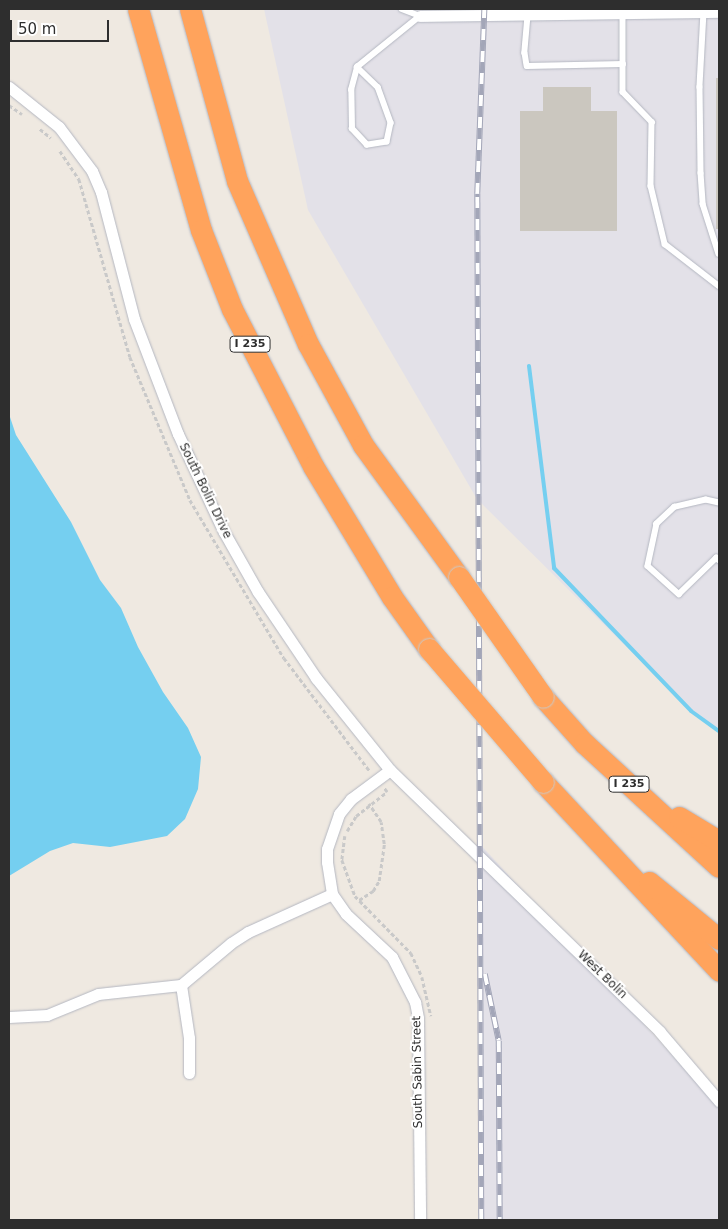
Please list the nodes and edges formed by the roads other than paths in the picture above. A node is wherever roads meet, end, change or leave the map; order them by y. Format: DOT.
graph roads {
  1 [pos="138,9"];
  2 [pos="190,9"];
  3 [pos="402,9"];
  4 [pos="420,12"];
  5 [pos="704,12"];
  6 [pos="719,12"];
  7 [pos="622,14"];
  8 [pos="528,16"];
  9 [pos="623,64"];
  10 [pos="357,67"];
  11 [pos="9,87"];
  12 [pos="719,254"];
  13 [pos="719,286"];
  14 [pos="719,504"];
  15 [pos="719,560"];
  16 [pos="390,770"];
  17 [pos="645,797"];
  18 [pos="719,841"];
  19 [pos="602,844"];
  20 [pos="480,854"];
  21 [pos="719,868"];
  22 [pos="332,894"];
  23 [pos="719,939"];
  24 [pos="719,971"];
  25 [pos="181,985"];
  26 [pos="9,1018"];
  27 [pos="189,1073"];
  28 [pos="719,1101"];
  29 [pos="420,1220"];
  1 -- 19 [label="highway, I 235, bridge"];
  2 -- 17 [label="highway, I 235, bridge"];
  3 -- 4 [label="lane"];
  4 -- 8 [label="street"];
  4 -- 10 [label="lane"];
  5 -- 6 [label="street"];
  5 -- 7 [label="street"];
  5 -- 12 [label="lane"];
  7 -- 8 [label="street"];
  7 -- 9 [label="lane"];
  8 -- 9 [label="lane"];
  9 -- 13 [label="lane"];
  10 -- 10 [label="lane"];
  11 -- 16 [label="street, South Bolin Drive"];
  14 -- 15 [label="lane"];
  16 -- 20 [label="street, South Bolin Drive"];
  16 -- 22 [label="street, South Sabin Street"];
  17 -- 18 [label="highway"];
  17 -- 21 [label="highway, I 235"];
  19 -- 23 [label="highway, I 235"];
  19 -- 24 [label="highway"];
  20 -- 28 [label="street, West Bolin"];
  22 -- 25 [label="street"];
  22 -- 29 [label="street, South Sabin Street"];
  25 -- 26 [label="street"];
  25 -- 27 [label="street"];
}
